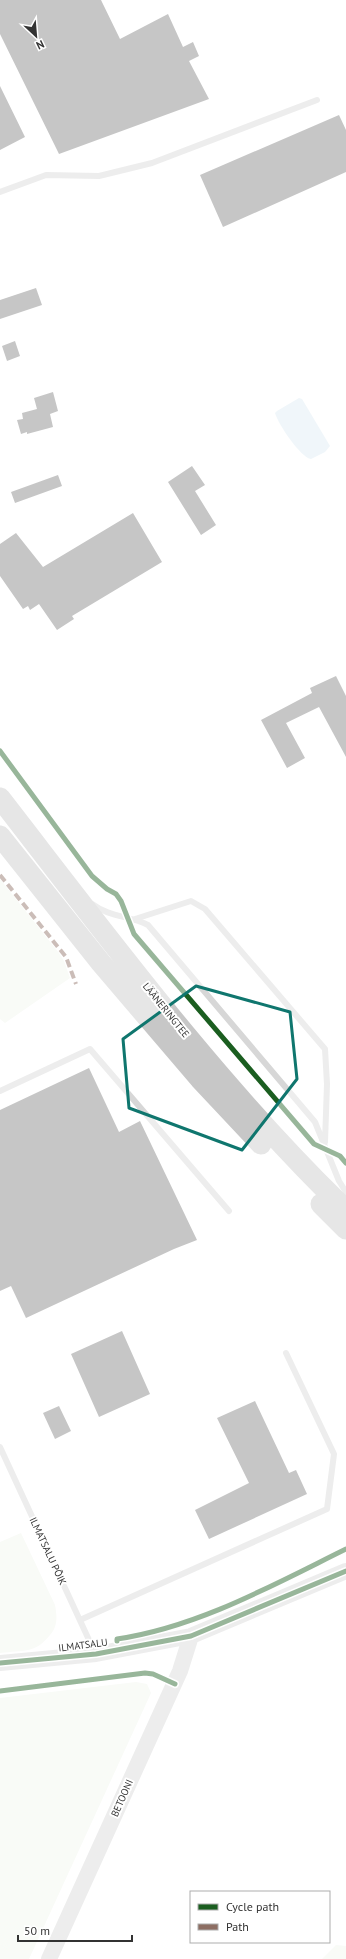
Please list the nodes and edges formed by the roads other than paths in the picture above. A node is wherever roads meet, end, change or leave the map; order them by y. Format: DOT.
graph roads {
  1 [pos="317,100"];
  2 [pos="0,192"];
  3 [pos="0,798"];
  4 [pos="4,845"];
  5 [pos="69,887"];
  6 [pos="135,918"];
  7 [pos="0,1091"];
  8 [pos="325,1145"];
  9 [pos="346,1192"];
  10 [pos="229,1211"];
  11 [pos="345,1223"];
  12 [pos="286,1352"];
  13 [pos="0,1447"];
  14 [pos="346,1572"];
  15 [pos="80,1620"];
  16 [pos="191,1636"];
  17 [pos="96,1654"];
  18 [pos="0,1663"];
  19 [pos="49,1959"];
  1 -- 2 [label="lane"];
  3 -- 5 [label="highway, LÄÄNERINGTEE"];
  4 -- 11 [label="highway, LÄÄNERINGTEE"];
  5 -- 6 [label="lane"];
  5 -- 11 [label="highway, LÄÄNERINGTEE"];
  6 -- 8 [label="lane"];
  6 -- 8 [label="lane"];
  7 -- 10 [label="lane"];
  8 -- 9 [label="lane"];
  12 -- 15 [label="lane"];
  13 -- 15 [label="lane, ILMATSALU PÕIK"];
  14 -- 16 [label="street, ILMATSALU"];
  15 -- 17 [label="lane, ILMATSALU PÕIK"];
  16 -- 17 [label="street, ILMATSALU"];
  16 -- 19 [label="street, BETOONI"];
  17 -- 18 [label="street, ILMATSALU"];
}
